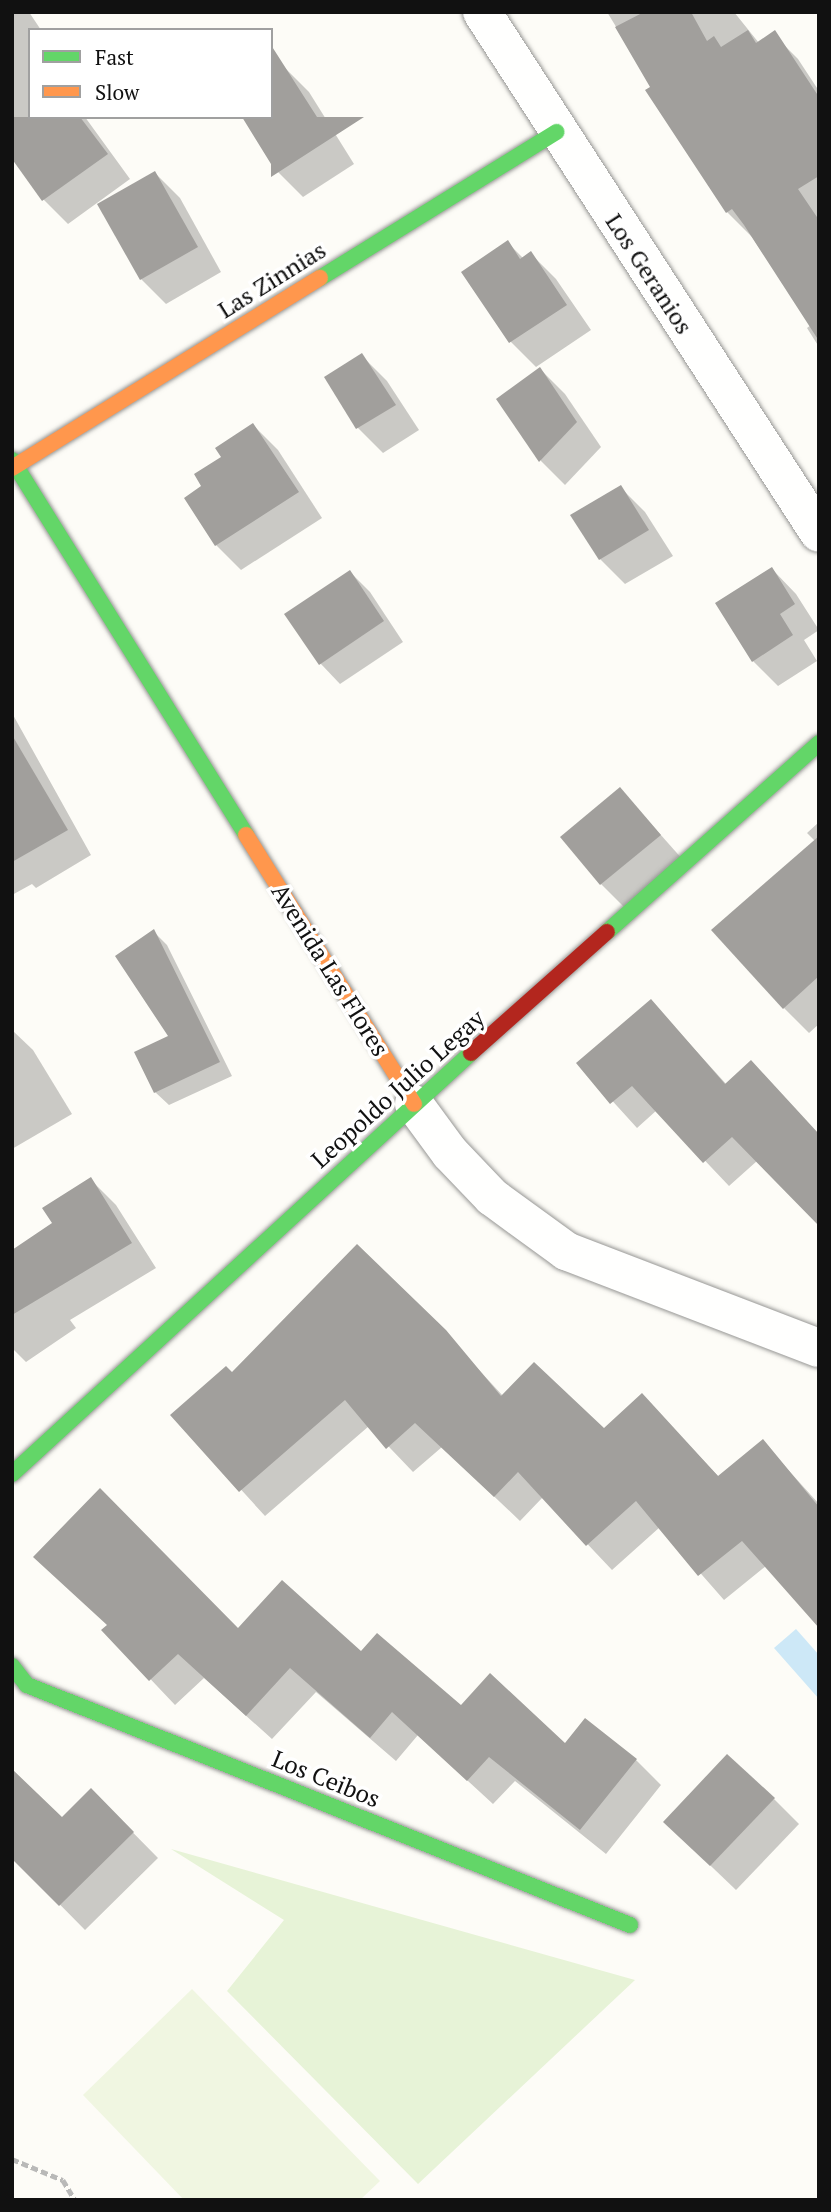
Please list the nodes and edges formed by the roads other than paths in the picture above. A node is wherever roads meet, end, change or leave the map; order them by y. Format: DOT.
graph roads {
  1 [pos="482,12"];
  2 [pos="556,132"];
  3 [pos="13,465"];
  4 [pos="819,533"];
  5 [pos="819,743"];
  6 [pos="414,1104"];
  7 [pos="819,1348"];
  8 [pos="12,1474"];
  9 [pos="12,1666"];
  10 [pos="630,1925"];
  1 -- 2 [label="street, Los Geranios"];
  2 -- 3 [label="street, Las Zinnias"];
  2 -- 4 [label="street, Los Geranios"];
  3 -- 6 [label="street, Avenida Las Flores"];
  5 -- 6 [label="street, Leopoldo Julio Legay"];
  6 -- 7 [label="street, Avenida Las Flores"];
  6 -- 8 [label="street, Leopoldo Julio Legay"];
  9 -- 10 [label="street, Los Ceibos"];
}
